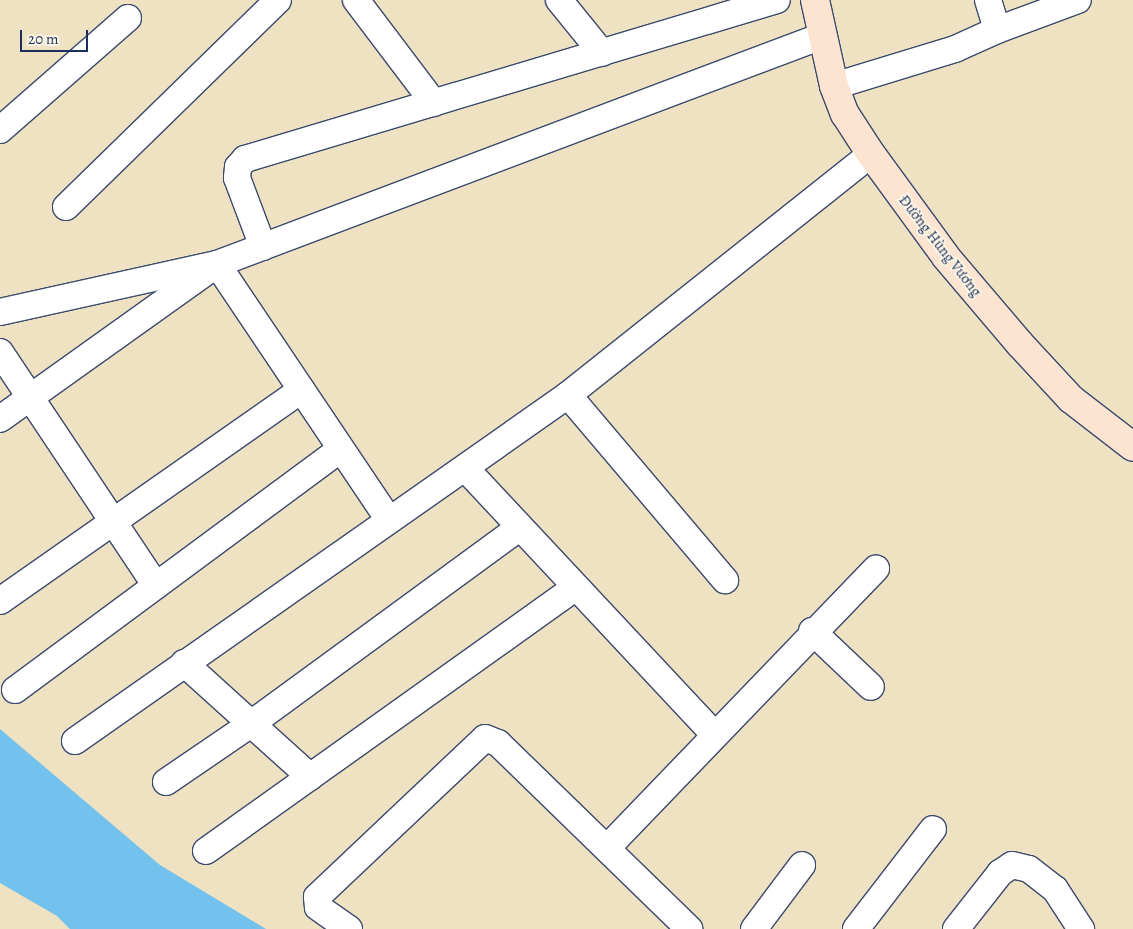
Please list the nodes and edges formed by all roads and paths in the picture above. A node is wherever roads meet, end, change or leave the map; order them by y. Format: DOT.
graph roads {
  1 [pos="278,0"];
  2 [pos="356,0"];
  3 [pos="560,0"];
  4 [pos="777,0"];
  5 [pos="815,0"];
  6 [pos="988,0"];
  7 [pos="1078,0"];
  8 [pos="128,18"];
  9 [pos="997,30"];
  10 [pos="822,36"];
  11 [pos="602,53"];
  12 [pos="834,86"];
  13 [pos="434,103"];
  14 [pos="0,130"];
  15 [pos="870,154"];
  16 [pos="66,207"];
  17 [pos="263,247"];
  18 [pos="216,264"];
  19 [pos="0,312"];
  20 [pos="0,352"];
  21 [pos="302,390"];
  22 [pos="568,395"];
  23 [pos="31,396"];
  24 [pos="0,419"];
  25 [pos="1133,447"];
  26 [pos="341,449"];
  27 [pos="466,469"];
  28 [pos="388,518"];
  29 [pos="112,523"];
  30 [pos="519,528"];
  31 [pos="876,568"];
  32 [pos="725,580"];
  33 [pos="156,586"];
  34 [pos="576,588"];
  35 [pos="0,601"];
  36 [pos="812,631"];
  37 [pos="184,663"];
  38 [pos="871,687"];
  39 [pos="15,690"];
  40 [pos="251,724"];
  41 [pos="714,734"];
  42 [pos="75,741"];
  43 [pos="310,778"];
  44 [pos="166,782"];
  45 [pos="933,829"];
  46 [pos="607,848"];
  47 [pos="206,851"];
  48 [pos="802,865"];
  49 [pos="349,929"];
  50 [pos="690,929"];
  51 [pos="754,929"];
  52 [pos="856,929"];
  53 [pos="956,929"];
  54 [pos="1081,929"];
  1 -- 16 [label="street"];
  2 -- 13 [label="street"];
  3 -- 11 [label="street"];
  4 -- 11 [label="street"];
  5 -- 10 [label="street, Đường Hùng Vương"];
  6 -- 9 [label="street"];
  7 -- 9 [label="street"];
  8 -- 14 [label="street"];
  9 -- 12 [label="street"];
  10 -- 12 [label="street, Đường Hùng Vương"];
  10 -- 17 [label="street"];
  11 -- 13 [label="street"];
  12 -- 15 [label="street, Đường Hùng Vương"];
  13 -- 17 [label="street"];
  15 -- 22 [label="street"];
  15 -- 25 [label="street, Đường Hùng Vương"];
  17 -- 18 [label="street"];
  18 -- 19 [label="street"];
  18 -- 21 [label="street"];
  18 -- 23 [label="street"];
  20 -- 23 [label="street"];
  21 -- 26 [label="street"];
  21 -- 29 [label="street"];
  22 -- 27 [label="street"];
  22 -- 32 [label="street"];
  23 -- 24 [label="street"];
  23 -- 29 [label="street"];
  26 -- 28 [label="street"];
  26 -- 33 [label="street"];
  27 -- 28 [label="street"];
  27 -- 30 [label="street"];
  28 -- 37 [label="street"];
  29 -- 33 [label="street"];
  29 -- 35 [label="street"];
  30 -- 34 [label="street"];
  30 -- 40 [label="street"];
  31 -- 36 [label="street"];
  33 -- 39 [label="street"];
  34 -- 41 [label="street"];
  34 -- 43 [label="street"];
  36 -- 38 [label="street"];
  36 -- 41 [label="street"];
  37 -- 40 [label="street"];
  37 -- 42 [label="street"];
  40 -- 43 [label="street"];
  40 -- 44 [label="street"];
  41 -- 46 [label="street"];
  43 -- 47 [label="street"];
  45 -- 52 [label="street"];
  46 -- 49 [label="street"];
  46 -- 50 [label="street"];
  48 -- 51 [label="street"];
  53 -- 54 [label="street"];
}
